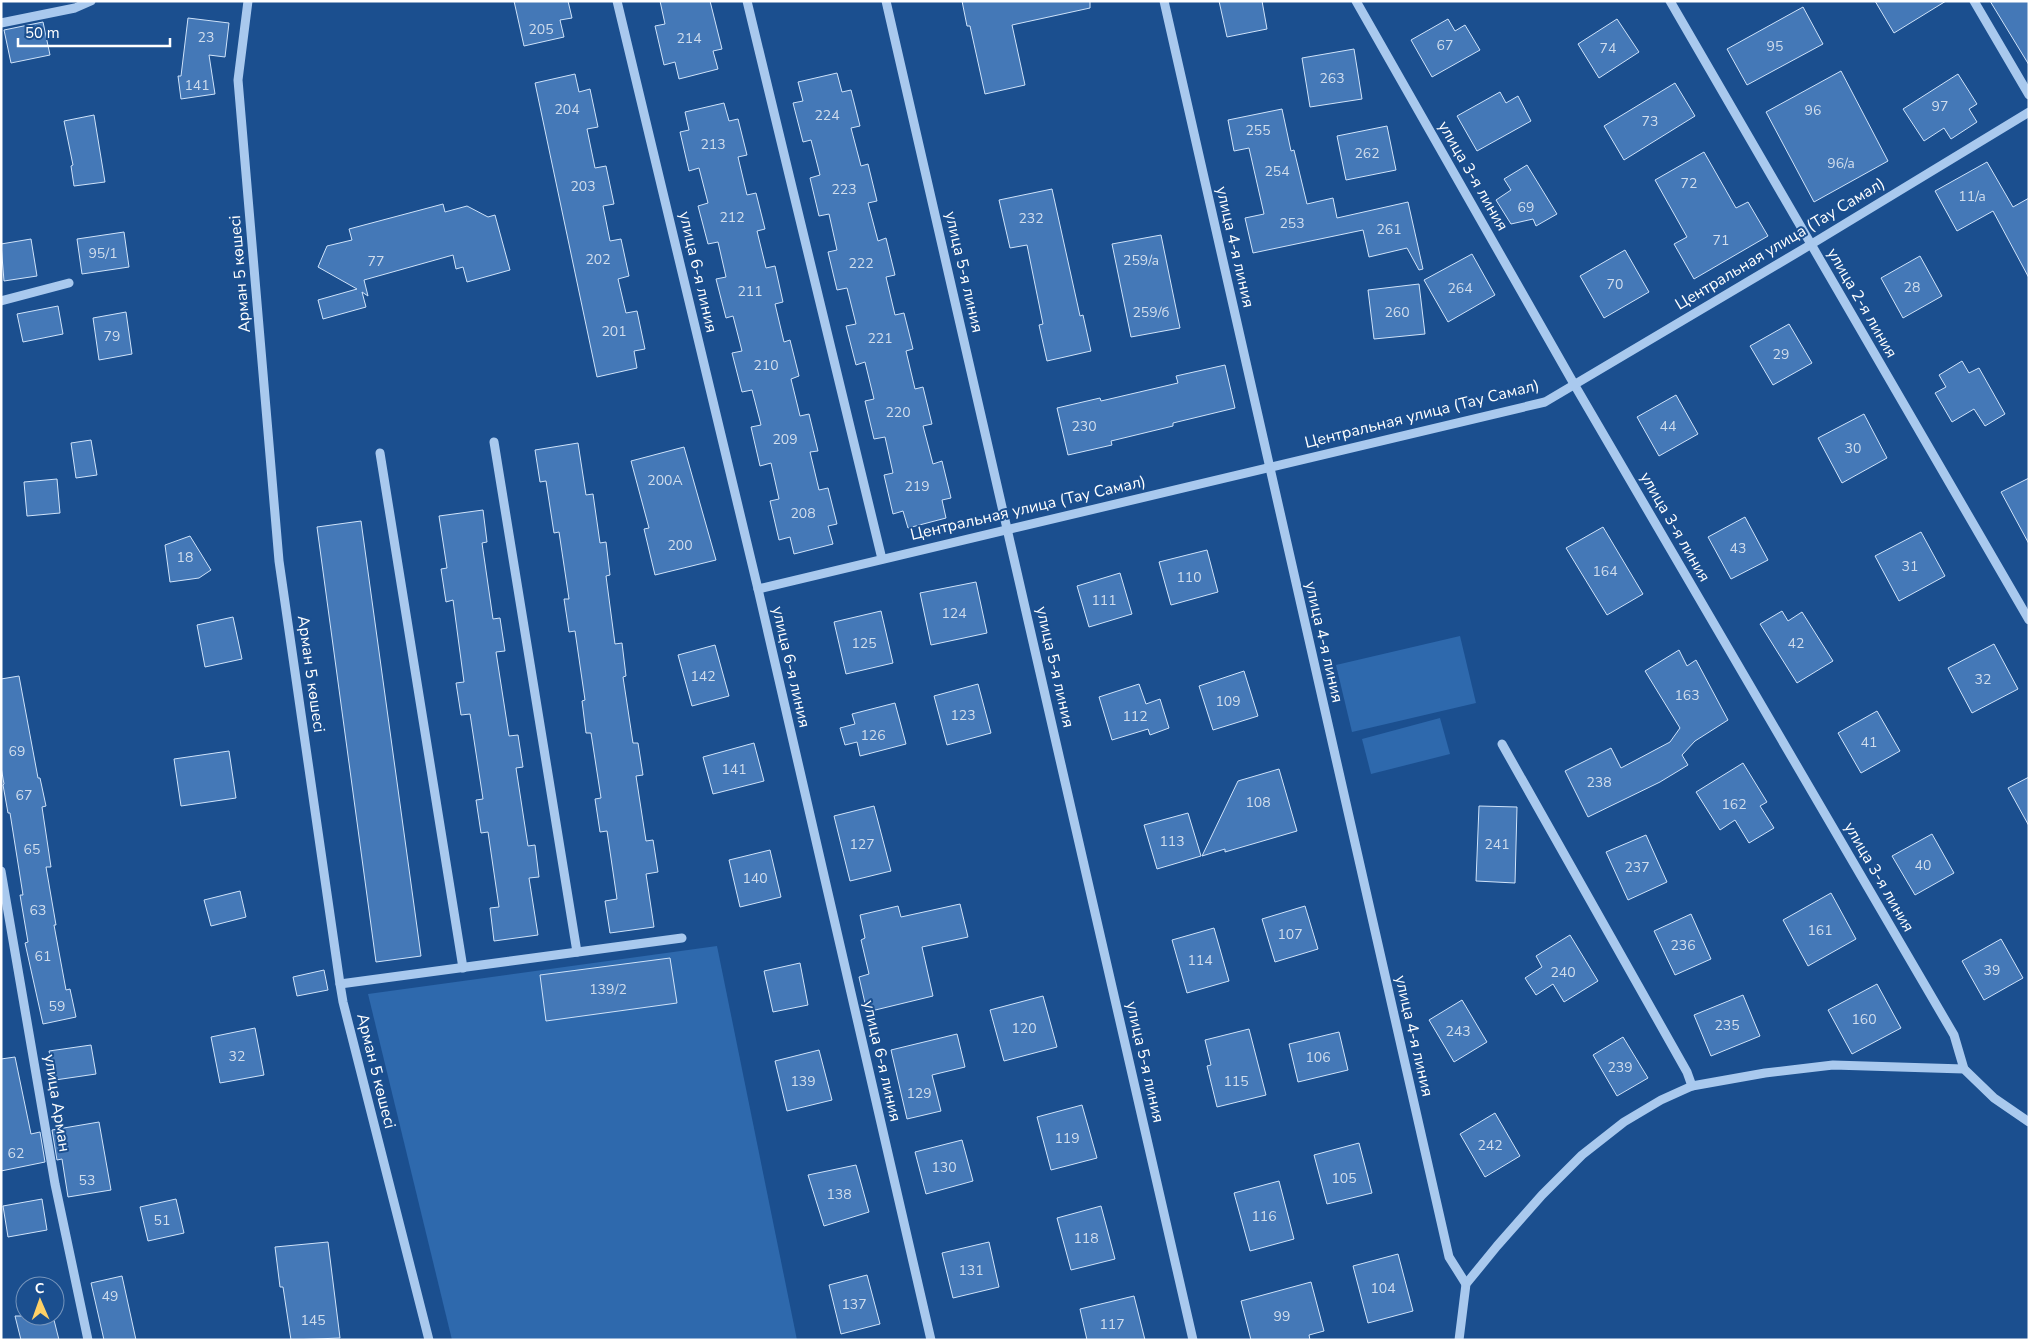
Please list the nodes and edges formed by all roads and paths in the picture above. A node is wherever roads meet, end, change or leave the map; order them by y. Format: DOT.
graph roads {
  1 [pos="91,1"];
  2 [pos="248,1"];
  3 [pos="617,1"];
  4 [pos="747,1"];
  5 [pos="886,1"];
  6 [pos="1164,1"];
  7 [pos="1356,1"];
  8 [pos="1670,1"];
  9 [pos="1974,1"];
  10 [pos="74,4"];
  11 [pos="1,23"];
  12 [pos="2029,95"];
  13 [pos="2029,112"];
  14 [pos="1810,245"];
  15 [pos="69,283"];
  16 [pos="1,300"];
  17 [pos="1574,384"];
  18 [pos="494,442"];
  19 [pos="380,453"];
  20 [pos="1269,467"];
  21 [pos="1008,528"];
  22 [pos="882,558"];
  23 [pos="758,589"];
  24 [pos="2029,620"];
  25 [pos="1502,744"];
  26 [pos="1,871"];
  27 [pos="682,938"];
  28 [pos="577,952"];
  29 [pos="463,968"];
  30 [pos="340,984"];
  31 [pos="1964,1069"];
  32 [pos="1692,1086"];
  33 [pos="2029,1122"];
  34 [pos="1466,1284"];
  35 [pos="88,1340"];
  36 [pos="429,1340"];
  37 [pos="931,1340"];
  38 [pos="1194,1340"];
  39 [pos="1459,1340"];
  1 -- 10 [label="street"];
  2 -- 30 [label="street, Арман 5 көшесі"];
  3 -- 23 [label="street, улица 6-я линия"];
  4 -- 22 [label="street"];
  5 -- 21 [label="street, улица 5-я линия"];
  6 -- 20 [label="street, улица 4-я линия"];
  7 -- 17 [label="street, улица 3-я линия"];
  8 -- 14 [label="street, улица 2-я линия"];
  9 -- 12 [label="street"];
  10 -- 11 [label="street"];
  13 -- 14 [label="street, Центральная улица (Тау Самал)"];
  14 -- 17 [label="street, Центральная улица (Тау Самал)"];
  14 -- 24 [label="street, улица 2-я линия"];
  15 -- 16 [label="street"];
  17 -- 20 [label="street, Центральная улица (Тау Самал)"];
  17 -- 31 [label="street, улица 3-я линия"];
  18 -- 28 [label="street"];
  19 -- 29 [label="street"];
  20 -- 21 [label="street, Центральная улица (Тау Самал)"];
  20 -- 34 [label="street, улица 4-я линия"];
  21 -- 22 [label="street, Центральная улица (Тау Самал)"];
  21 -- 38 [label="street, улица 5-я линия"];
  22 -- 23 [label="street, Центральная улица (Тау Самал)"];
  23 -- 37 [label="street, улица 6-я линия"];
  25 -- 32 [label="street"];
  26 -- 35 [label="street, улица Арман"];
  27 -- 28 [label="street"];
  28 -- 29 [label="street"];
  29 -- 30 [label="street"];
  30 -- 36 [label="street, Арман 5 көшесі"];
  31 -- 32 [label="street"];
  31 -- 33 [label="street"];
  32 -- 34 [label="street"];
  34 -- 39 [label="street"];
}
